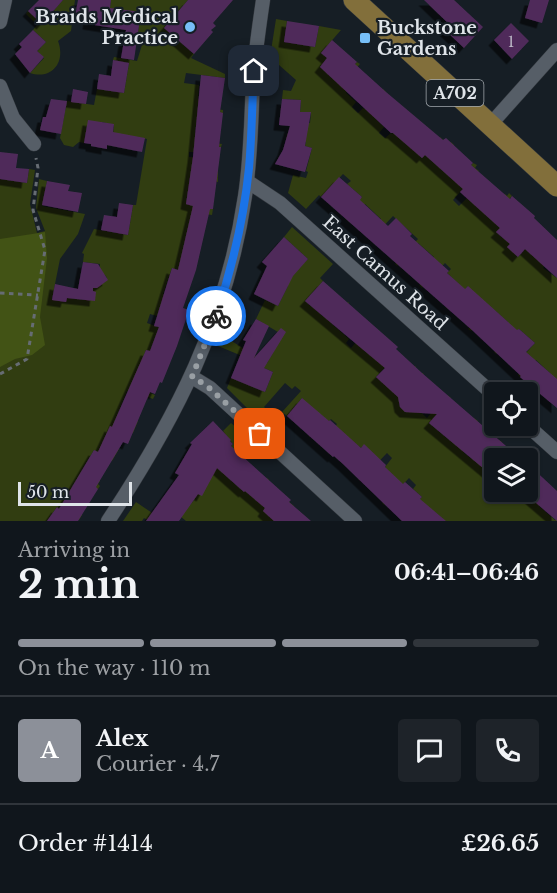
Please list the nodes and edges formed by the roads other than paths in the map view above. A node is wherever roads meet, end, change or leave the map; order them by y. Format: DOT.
graph roads {
  1 [pos="5,0"];
  2 [pos="263,0"];
  3 [pos="354,0"];
  4 [pos="0,22"];
  5 [pos="557,50"];
  6 [pos="0,86"];
  7 [pos="490,125"];
  8 [pos="34,144"];
  9 [pos="247,181"];
  10 [pos="557,186"];
  11 [pos="192,377"];
  12 [pos="484,386"];
  13 [pos="538,435"];
  14 [pos="557,452"];
  15 [pos="108,521"];
  16 [pos="355,521"];
  1 -- 4 [label="street"];
  2 -- 9 [label="street"];
  3 -- 7 [label="main road, A702"];
  5 -- 7 [label="street"];
  6 -- 8 [label="street"];
  7 -- 10 [label="main road, A702"];
  9 -- 11 [label="street"];
  9 -- 12 [label="street, East Camus Road"];
  11 -- 15 [label="street"];
  11 -- 16 [label="street"];
  13 -- 14 [label="street"];
}
